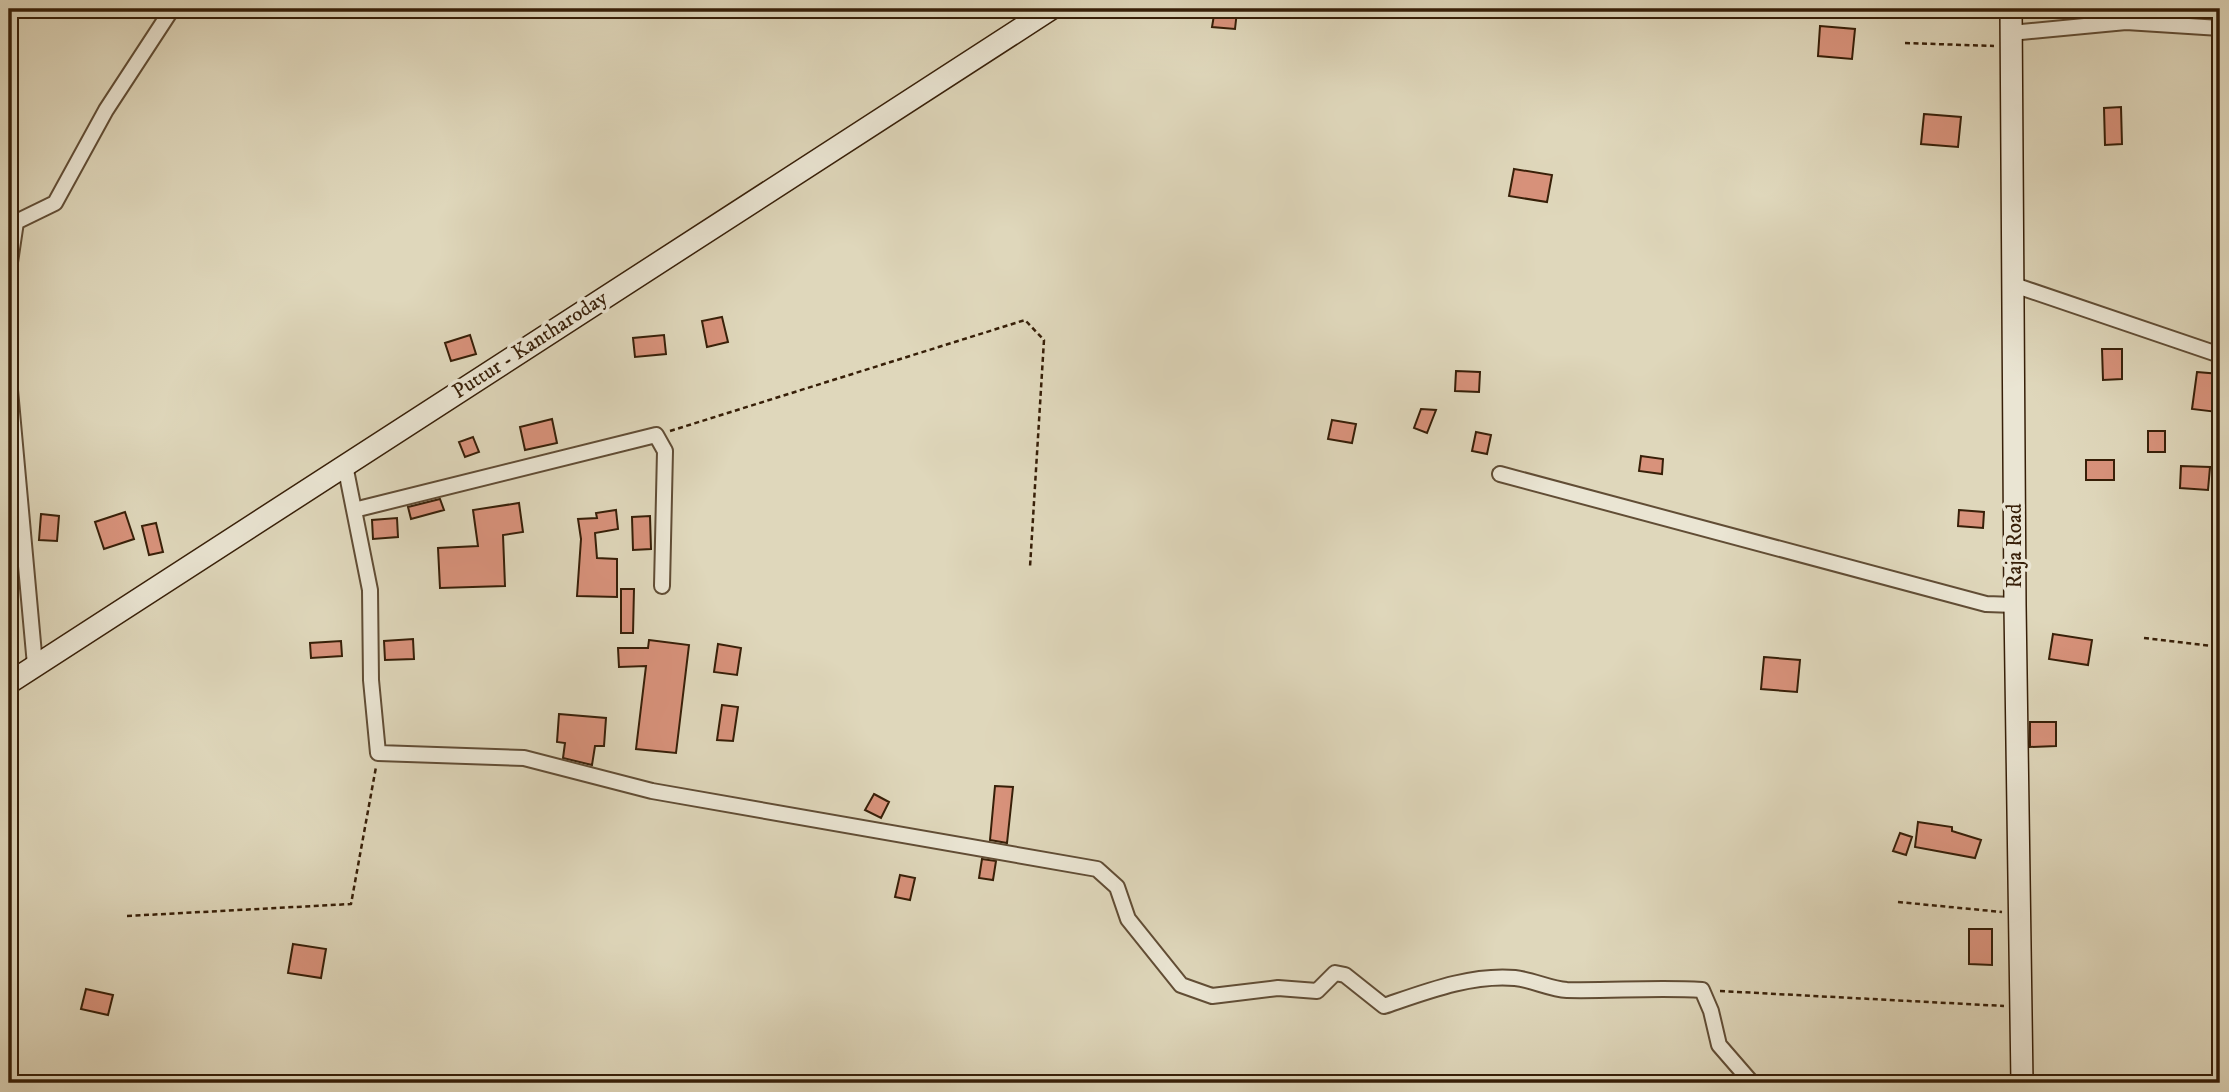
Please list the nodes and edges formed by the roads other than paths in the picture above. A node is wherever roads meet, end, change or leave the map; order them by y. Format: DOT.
graph roads {
  1 [pos="172,9"];
  2 [pos="1051,9"];
  3 [pos="2011,9"];
  4 [pos="2220,28"];
  5 [pos="2011,40"];
  6 [pos="9,268"];
  7 [pos="2014,285"];
  8 [pos="2220,355"];
  9 [pos="9,379"];
  10 [pos="345,465"];
  11 [pos="1500,474"];
  12 [pos="354,510"];
  13 [pos="662,586"];
  14 [pos="2015,605"];
  15 [pos="35,665"];
  16 [pos="9,682"];
  17 [pos="1752,1083"];
  18 [pos="2022,1083"];
  1 -- 6 [label="street"];
  2 -- 10 [label="main road, Puttur - Kantharoday"];
  3 -- 5 [label="main road, Raja Road"];
  4 -- 5 [label="street"];
  5 -- 7 [label="main road, Raja Road"];
  7 -- 8 [label="street"];
  7 -- 14 [label="main road, Raja Road"];
  9 -- 15 [label="street"];
  10 -- 12 [label="street"];
  10 -- 15 [label="main road, Puttur - Kantharoday"];
  11 -- 14 [label="street"];
  12 -- 13 [label="street"];
  12 -- 17 [label="street"];
  14 -- 18 [label="main road, Raja Road"];
  15 -- 16 [label="main road, Puttur - Kantharoday"];
}
